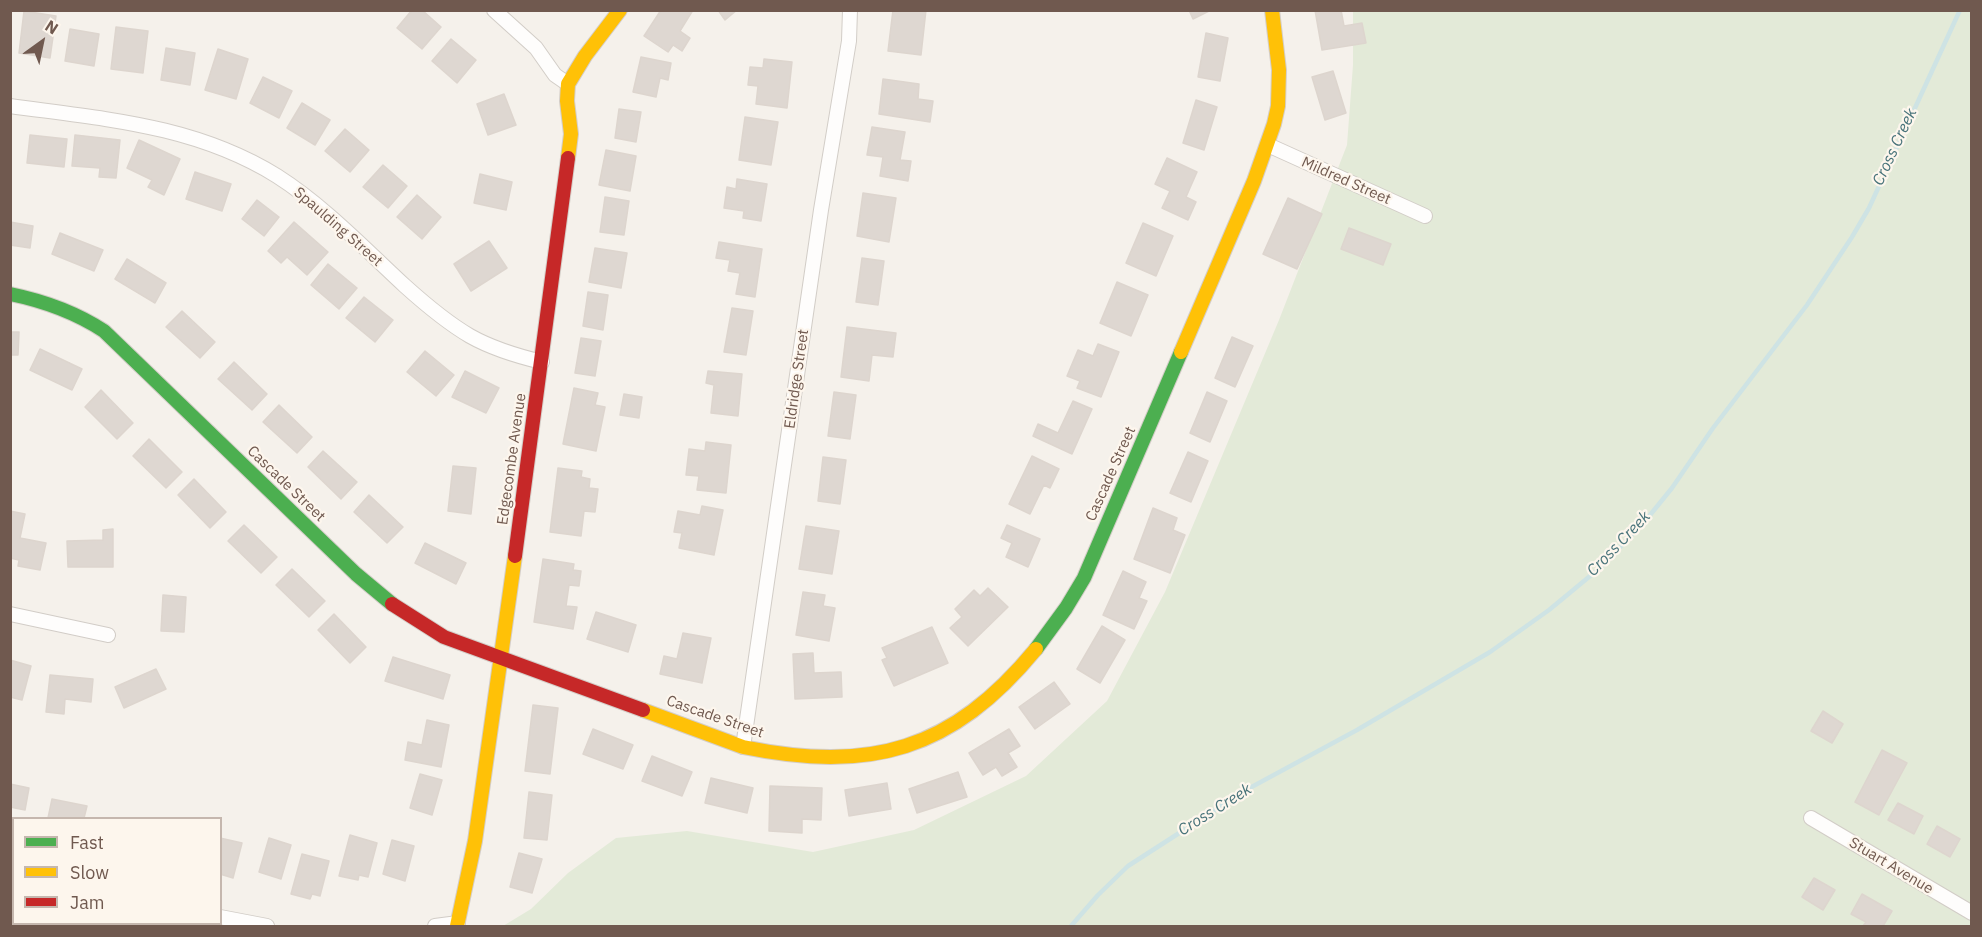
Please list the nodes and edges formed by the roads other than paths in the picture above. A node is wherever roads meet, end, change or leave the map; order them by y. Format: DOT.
graph roads {
  1 [pos="494,10"];
  2 [pos="620,10"];
  3 [pos="850,10"];
  4 [pos="1272,10"];
  5 [pos="568,84"];
  6 [pos="10,106"];
  7 [pos="1268,145"];
  8 [pos="1425,216"];
  9 [pos="10,294"];
  10 [pos="542,362"];
  11 [pos="10,614"];
  12 [pos="108,635"];
  13 [pos="501,658"];
  14 [pos="743,747"];
  15 [pos="1811,818"];
  16 [pos="1971,913"];
  17 [pos="222,917"];
  18 [pos="457,925"];
  19 [pos="267,927"];
  20 [pos="435,927"];
  1 -- 5 [label="street"];
  2 -- 5 [label="street"];
  3 -- 14 [label="street, Eldridge Street"];
  4 -- 7 [label="street, Cascade Street"];
  5 -- 10 [label="street, Edgecombe Avenue"];
  6 -- 10 [label="street, Spaulding Street"];
  7 -- 8 [label="street, Mildred Street"];
  7 -- 14 [label="street, Cascade Street"];
  9 -- 13 [label="street, Cascade Street"];
  10 -- 13 [label="street, Edgecombe Avenue"];
  11 -- 12 [label="street"];
  13 -- 14 [label="street, Cascade Street"];
  13 -- 18 [label="street, Edgecombe Avenue"];
  15 -- 16 [label="street, Stuart Avenue"];
  17 -- 19 [label="street"];
  18 -- 20 [label="street"];
}
